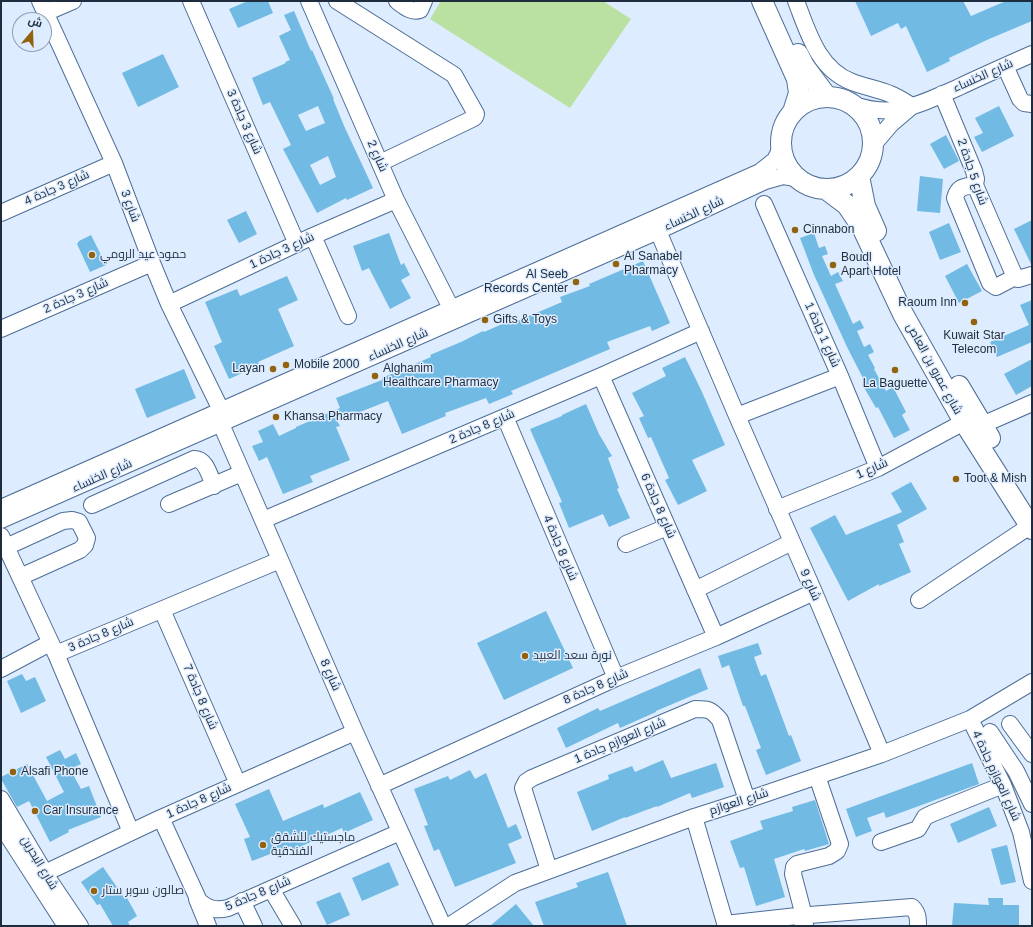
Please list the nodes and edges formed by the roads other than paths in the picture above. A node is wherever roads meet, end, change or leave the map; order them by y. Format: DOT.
graph roads {
  1 [pos="72,1"];
  2 [pos="191,1"];
  3 [pos="337,1"];
  4 [pos="397,1"];
  5 [pos="424,1"];
  6 [pos="762,1"];
  7 [pos="774,1"];
  8 [pos="796,1"];
  9 [pos="314,2"];
  10 [pos="43,7"];
  11 [pos="1032,54"];
  12 [pos="1005,66"];
  13 [pos="942,94"];
  14 [pos="827,97"];
  15 [pos="851,104"];
  16 [pos="1032,104"];
  17 [pos="912,106"];
  18 [pos="793,112"];
  19 [pos="873,145"];
  20 [pos="780,148"];
  21 [pos="114,163"];
  22 [pos="380,163"];
  23 [pos="860,176"];
  24 [pos="796,178"];
  25 [pos="974,185"];
  26 [pos="827,190"];
  27 [pos="396,200"];
  28 [pos="764,204"];
  29 [pos="1,213"];
  30 [pos="658,231"];
  31 [pos="313,236"];
  32 [pos="297,244"];
  33 [pos="152,263"];
  34 [pos="1032,275"];
  35 [pos="1015,277"];
  36 [pos="169,304"];
  37 [pos="452,308"];
  38 [pos="348,316"];
  39 [pos="1,329"];
  40 [pos="701,331"];
  41 [pos="601,376"];
  42 [pos="840,376"];
  43 [pos="1032,403"];
  44 [pos="736,416"];
  45 [pos="221,417"];
  46 [pos="505,417"];
  47 [pos="973,424"];
  48 [pos="878,468"];
  49 [pos="242,473"];
  50 [pos="214,486"];
  51 [pos="3,502"];
  52 [pos="170,504"];
  53 [pos="1032,504"];
  54 [pos="92,505"];
  55 [pos="777,510"];
  56 [pos="1,520"];
  57 [pos="263,520"];
  58 [pos="667,527"];
  59 [pos="1031,527"];
  60 [pos="4,542"];
  61 [pos="792,542"];
  62 [pos="626,544"];
  63 [pos="280,560"];
  64 [pos="20,577"];
  65 [pos="695,590"];
  66 [pos="814,592"];
  67 [pos="919,600"];
  68 [pos="162,610"];
  69 [pos="716,637"];
  70 [pos="53,649"];
  71 [pos="1,669"];
  72 [pos="616,678"];
  73 [pos="1029,689"];
  74 [pos="970,719"];
  75 [pos="1010,724"];
  76 [pos="355,732"];
  77 [pos="990,732"];
  78 [pos="882,754"];
  79 [pos="1032,754"];
  80 [pos="817,776"];
  81 [pos="238,784"];
  82 [pos="1003,785"];
  83 [pos="379,786"];
  84 [pos="1,799"];
  85 [pos="747,800"];
  86 [pos="1032,804"];
  87 [pos="694,816"];
  88 [pos="161,818"];
  89 [pos="1,825"];
  90 [pos="131,832"];
  91 [pos="400,832"];
  92 [pos="881,842"];
  93 [pos="1029,852"];
  94 [pos="549,870"];
  95 [pos="45,873"];
  96 [pos="1032,881"];
  97 [pos="271,889"];
  98 [pos="196,895"];
  99 [pos="242,901"];
  100 [pos="803,919"];
  101 [pos="722,924"];
  102 [pos="66,926"];
  103 [pos="80,926"];
  104 [pos="208,926"];
  105 [pos="254,926"];
  106 [pos="293,926"];
  107 [pos="443,926"];
  108 [pos="448,926"];
  109 [pos="918,926"];
  1 -- 10 [label="street"];
  2 -- 32 [label="street, شارع 3 جادة 3"];
  3 -- 22 [label="street"];
  4 -- 5 [label="street"];
  6 -- 18 [label="main road"];
  7 -- 14 [label="main road"];
  8 -- 17 [label="street"];
  9 -- 22 [label="street, شارع 2"];
  10 -- 21 [label="street, شارع 3"];
  11 -- 12 [label="street, شارع الخنساء"];
  12 -- 13 [label="street, شارع الخنساء"];
  12 -- 16 [label="street"];
  13 -- 17 [label="street, شارع الخنساء"];
  13 -- 25 [label="street, شارع 5 جادة 2"];
  14 -- 15 [label="main road"];
  14 -- 18 [label="main road"];
  15 -- 17 [label="street, شارع الخنساء"];
  15 -- 19 [label="main road"];
  17 -- 19 [label="street, شارع الخنساء"];
  18 -- 20 [label="main road"];
  19 -- 23 [label="main road"];
  20 -- 24 [label="main road"];
  20 -- 37 [label="street, شارع الخنساء"];
  21 -- 29 [label="street, شارع 3 جادة 4"];
  21 -- 33 [label="street, شارع 3"];
  22 -- 27 [label="street, شارع 2"];
  23 -- 26 [label="main road"];
  23 -- 47 [label="main road, شارع عمرو بن العاص"];
  24 -- 26 [label="main road"];
  24 -- 30 [label="street, شارع الخنساء"];
  25 -- 35 [label="street, شارع 5 جادة 2"];
  25 -- 35 [label="street"];
  26 -- 47 [label="main road, شارع عمرو بن العاص"];
  27 -- 31 [label="street, شارع 3 جادة 1"];
  27 -- 37 [label="street, شارع 2"];
  28 -- 42 [label="street, شارع 1 جادة 1"];
  30 -- 40 [label="street, شارع 9"];
  30 -- 45 [label="street, شارع الخنساء"];
  31 -- 32 [label="street, شارع 3 جادة 1"];
  31 -- 38 [label="street"];
  32 -- 36 [label="street, شارع 3 جادة 1"];
  33 -- 36 [label="street, شارع 3"];
  33 -- 39 [label="street, شارع 3 جادة 2"];
  34 -- 35 [label="street"];
  36 -- 45 [label="street, شارع 3"];
  37 -- 45 [label="street, شارع الخنساء"];
  40 -- 41 [label="street, شارع 8 جادة 2"];
  40 -- 44 [label="street, شارع 9"];
  41 -- 46 [label="street, شارع 8 جادة 2"];
  41 -- 58 [label="street, شارع 8 جادة 6"];
  42 -- 44 [label="street"];
  42 -- 48 [label="street, شارع 1 جادة 1"];
  43 -- 47 [label="street, شارع 1"];
  44 -- 55 [label="street, شارع 9"];
  45 -- 49 [label="street, شارع 8"];
  45 -- 51 [label="street, شارع الخنساء"];
  45 -- 56 [label="street, شارع الخنساء"];
  46 -- 57 [label="street, شارع 8 جادة 2"];
  46 -- 72 [label="street, شارع 8 جادة 4"];
  47 -- 48 [label="street, شارع 1"];
  47 -- 53 [label="main road, شارع عمرو بن العاص"];
  47 -- 59 [label="main road, شارع عمرو بن العاص"];
  48 -- 55 [label="street, شارع 1"];
  49 -- 50 [label="street"];
  49 -- 57 [label="street, شارع 8"];
  50 -- 52 [label="street"];
  50 -- 54 [label="street"];
  55 -- 61 [label="street, شارع 9"];
  57 -- 63 [label="street, شارع 8"];
  58 -- 62 [label="street"];
  58 -- 65 [label="street, شارع 8 جادة 6"];
  59 -- 67 [label="street"];
  60 -- 64 [label="street"];
  60 -- 64 [label="street"];
  61 -- 65 [label="street"];
  61 -- 66 [label="street, شارع 9"];
  63 -- 68 [label="street, شارع 8 جادة 3"];
  63 -- 76 [label="street, شارع 8"];
  64 -- 70 [label="street"];
  65 -- 69 [label="street, شارع 8 جادة 6"];
  66 -- 69 [label="street, شارع 8 جادة 8"];
  66 -- 78 [label="street, شارع 9"];
  68 -- 70 [label="street, شارع 8 جادة 3"];
  68 -- 81 [label="street, شارع 8 جادة 7"];
  69 -- 72 [label="street, شارع 8 جادة 8"];
  70 -- 71 [label="street"];
  70 -- 90 [label="street, شارع 8 جادة 3"];
  72 -- 83 [label="street, شارع 8 جادة 8"];
  73 -- 74 [label="street, شارع العوازم"];
  74 -- 78 [label="street, شارع العوازم"];
  74 -- 82 [label="street, شارع العوازم جادة 4"];
  75 -- 79 [label="street"];
  76 -- 81 [label="street, شارع 8 جادة 1"];
  76 -- 83 [label="street, شارع 8"];
  77 -- 86 [label="street"];
  78 -- 80 [label="street, شارع العوازم"];
  80 -- 85 [label="street, شارع العوازم"];
  80 -- 100 [label="street"];
  81 -- 88 [label="street, شارع 8 جادة 1"];
  82 -- 92 [label="street"];
  82 -- 93 [label="street, شارع العوازم جادة 4"];
  83 -- 91 [label="street, شارع 8"];
  84 -- 95 [label="street, شارع البحرين"];
  85 -- 87 [label="street, شارع العوازم"];
  85 -- 94 [label="street, شارع العوازم جادة 1"];
  87 -- 94 [label="street, شارع العوازم"];
  87 -- 101 [label="street"];
  88 -- 90 [label="street, شارع 8 جادة 1"];
  88 -- 98 [label="street, شارع 8 جادة 5"];
  89 -- 102 [label="street, شارع البحرين"];
  90 -- 95 [label="street, شارع 8 جادة 1"];
  91 -- 97 [label="street, شارع 8 جادة 5"];
  91 -- 107 [label="street, شارع 8"];
  93 -- 96 [label="street, شارع العوازم جادة 4"];
  94 -- 108 [label="street, شارع العوازم"];
  95 -- 103 [label="street, شارع البحرين"];
  97 -- 99 [label="street, شارع 8 جادة 5"];
  97 -- 106 [label="street"];
  98 -- 99 [label="street, شارع 8 جادة 5"];
  98 -- 104 [label="street"];
  99 -- 105 [label="street"];
  100 -- 101 [label="street"];
  100 -- 109 [label="street"];
}
